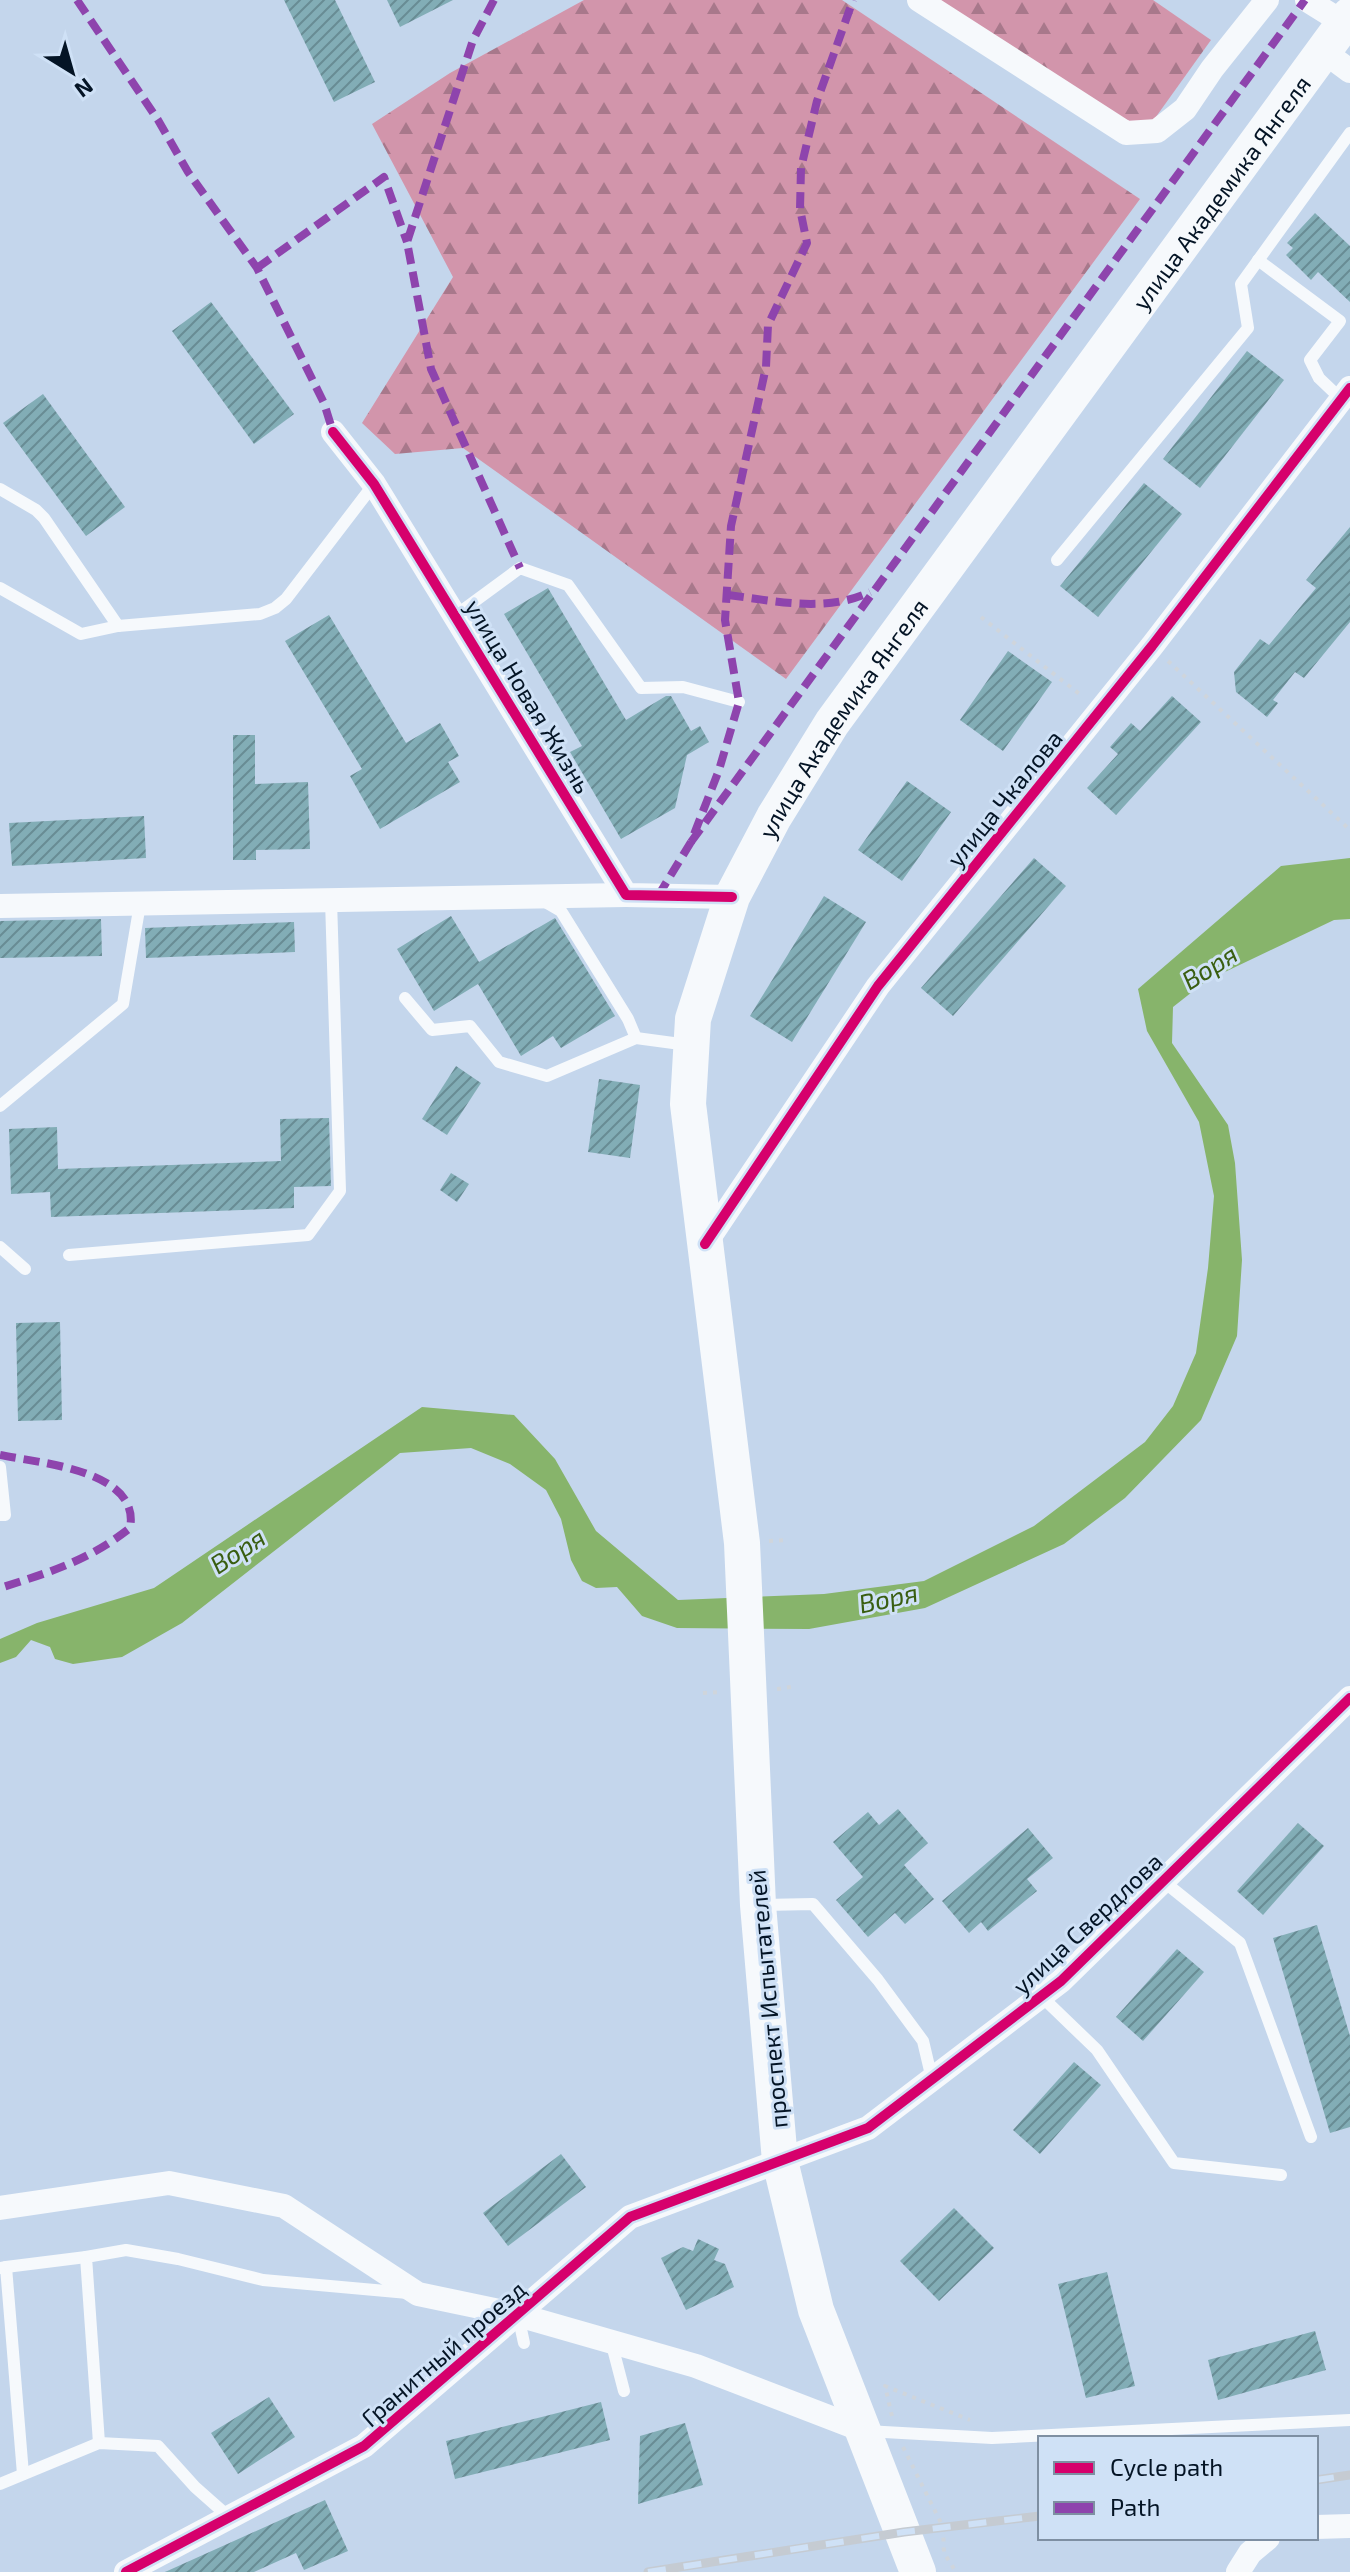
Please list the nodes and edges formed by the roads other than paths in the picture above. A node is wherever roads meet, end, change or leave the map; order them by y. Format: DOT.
graph roads {
  1 [pos="919,0"];
  2 [pos="1267,0"];
  3 [pos="1307,0"];
  4 [pos="1342,40"];
  5 [pos="1350,133"];
  6 [pos="1258,260"];
  7 [pos="1346,393"];
  8 [pos="333,432"];
  9 [pos="374,484"];
  10 [pos="0,489"];
  11 [pos="1057,560"];
  12 [pos="0,588"];
  13 [pos="456,615"];
  14 [pos="118,626"];
  15 [pos="739,702"];
  16 [pos="626,895"];
  17 [pos="537,896"];
  18 [pos="732,897"];
  19 [pos="331,900"];
  20 [pos="140,904"];
  21 [pos="0,906"];
  22 [pos="405,998"];
  23 [pos="636,1038"];
  24 [pos="691,1045"];
  25 [pos="0,1106"];
  26 [pos="705,1244"];
  27 [pos="0,1247"];
  28 [pos="69,1255"];
  29 [pos="25,1269"];
  30 [pos="0,1467"];
  31 [pos="0,1515"];
  32 [pos="742,1543"];
  33 [pos="1350,1698"];
  34 [pos="1163,1881"];
  35 [pos="758,1905"];
  36 [pos="1041,1996"];
  37 [pos="932,2079"];
  38 [pos="1311,2137"];
  39 [pos="780,2161"];
  40 [pos="1281,2175"];
  41 [pos="0,2208"];
  42 [pos="86,2257"];
  43 [pos="3,2268"];
  44 [pos="418,2294"];
  45 [pos="518,2315"];
  46 [pos="611,2341"];
  47 [pos="524,2343"];
  48 [pos="624,2391"];
  49 [pos="1350,2420"];
  50 [pos="865,2431"];
  51 [pos="99,2443"];
  52 [pos="23,2474"];
  53 [pos="0,2484"];
  54 [pos="230,2518"];
  55 [pos="1350,2526"];
  56 [pos="1318,2527"];
  57 [pos="1266,2540"];
  58 [pos="126,2572"];
  59 [pos="918,2572"];
  60 [pos="1238,2572"];
  1 -- 2 [label="street"];
  3 -- 4 [label="street"];
  4 -- 18 [label="main road, улица Академика Янгеля"];
  5 -- 6 [label="lane"];
  6 -- 7 [label="lane"];
  6 -- 11 [label="lane"];
  7 -- 26 [label="street, улица Чкалова"];
  8 -- 9 [label="street, улица Новая Жизнь"];
  9 -- 13 [label="street, улица Новая Жизнь"];
  9 -- 14 [label="lane"];
  10 -- 14 [label="lane"];
  12 -- 14 [label="lane"];
  13 -- 15 [label="lane"];
  13 -- 16 [label="street, улица Новая Жизнь"];
  16 -- 17 [label="street"];
  16 -- 18 [label="street"];
  17 -- 19 [label="street"];
  17 -- 23 [label="lane"];
  18 -- 24 [label="main road, улица Академика Янгеля"];
  19 -- 20 [label="street"];
  19 -- 28 [label="lane"];
  20 -- 21 [label="street"];
  20 -- 25 [label="lane"];
  22 -- 23 [label="lane"];
  23 -- 24 [label="lane"];
  24 -- 26 [label="main road, улица Академика Янгеля"];
  26 -- 32 [label="main road, улица Академика Янгеля"];
  27 -- 29 [label="lane"];
  30 -- 31 [label="lane"];
  32 -- 35 [label="main road, проспект Испытателей"];
  33 -- 34 [label="street, улица Свердлова"];
  34 -- 36 [label="street, улица Свердлова"];
  34 -- 38 [label="lane"];
  35 -- 37 [label="lane"];
  35 -- 39 [label="main road, проспект Испытателей"];
  36 -- 37 [label="street, улица Свердлова"];
  36 -- 40 [label="lane"];
  37 -- 39 [label="street, улица Свердлова"];
  39 -- 45 [label="street, Гранитный проезд"];
  39 -- 50 [label="main road, проспект Испытателей"];
  41 -- 44 [label="street"];
  42 -- 43 [label="lane"];
  42 -- 44 [label="lane"];
  42 -- 51 [label="lane"];
  43 -- 52 [label="lane"];
  44 -- 45 [label="street"];
  45 -- 46 [label="street"];
  45 -- 47 [label="lane"];
  45 -- 54 [label="street, Гранитный проезд"];
  46 -- 48 [label="lane"];
  46 -- 50 [label="street"];
  49 -- 50 [label="lane"];
  50 -- 59 [label="main road, проспект Испытателей"];
  51 -- 52 [label="lane"];
  51 -- 54 [label="lane"];
  52 -- 53 [label="lane"];
  54 -- 58 [label="street, Гранитный проезд"];
  55 -- 56 [label="street"];
  57 -- 60 [label="street"];
}
